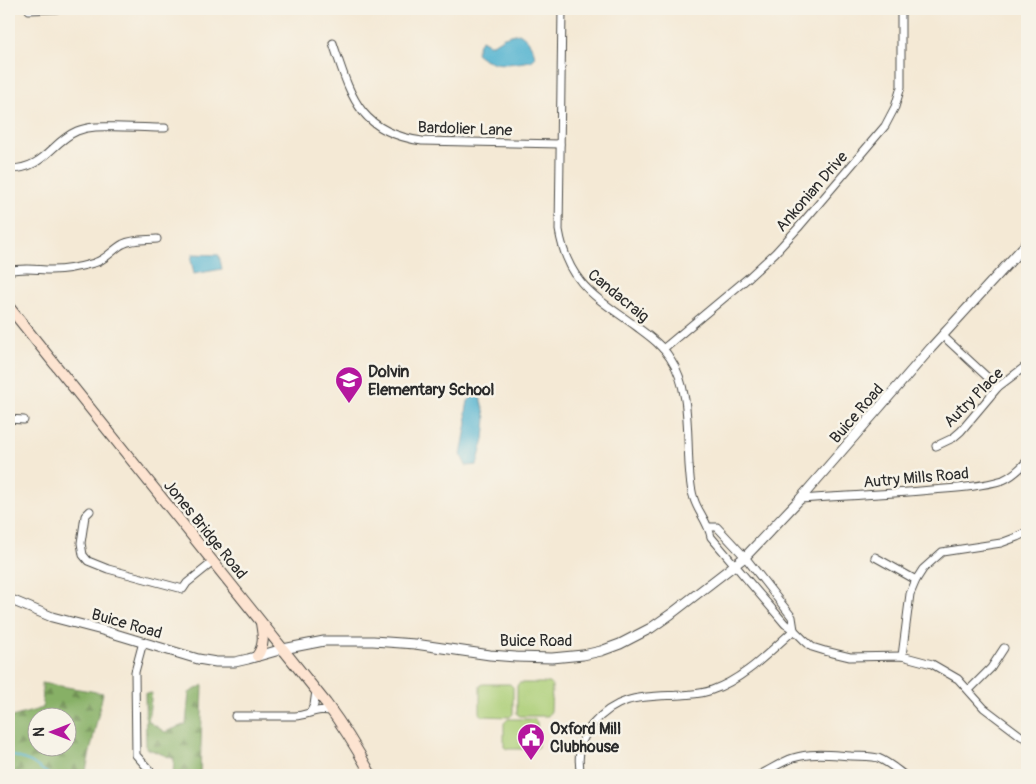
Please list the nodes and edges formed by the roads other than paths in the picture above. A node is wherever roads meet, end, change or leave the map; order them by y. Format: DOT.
graph roads {
  1 [pos="57,9"];
  2 [pos="562,9"];
  3 [pos="902,9"];
  4 [pos="29,10"];
  5 [pos="333,43"];
  6 [pos="165,128"];
  7 [pos="560,144"];
  8 [pos="9,169"];
  9 [pos="157,239"];
  10 [pos="1027,243"];
  11 [pos="9,271"];
  12 [pos="9,307"];
  13 [pos="943,336"];
  14 [pos="663,349"];
  15 [pos="1027,365"];
  16 [pos="998,387"];
  17 [pos="9,419"];
  18 [pos="24,420"];
  19 [pos="936,446"];
  20 [pos="1027,461"];
  21 [pos="800,499"];
  22 [pos="90,510"];
  23 [pos="709,527"];
  24 [pos="1027,532"];
  25 [pos="745,557"];
  26 [pos="875,557"];
  27 [pos="213,562"];
  28 [pos="735,565"];
  29 [pos="916,580"];
  30 [pos="9,599"];
  31 [pos="261,622"];
  32 [pos="794,630"];
  33 [pos="143,642"];
  34 [pos="1004,648"];
  35 [pos="283,649"];
  36 [pos="258,656"];
  37 [pos="902,656"];
  38 [pos="969,690"];
  39 [pos="316,691"];
  40 [pos="311,712"];
  41 [pos="333,712"];
  42 [pos="234,716"];
  43 [pos="1027,739"];
  44 [pos="153,774"];
  45 [pos="371,775"];
  46 [pos="581,775"];
  47 [pos="759,775"];
  48 [pos="904,775"];
  1 -- 4 [label="street"];
  2 -- 7 [label="street, Candacraig"];
  3 -- 14 [label="street, Ankonian Drive"];
  5 -- 7 [label="street, Bardolier Lane"];
  6 -- 8 [label="street"];
  7 -- 14 [label="street, Candacraig"];
  9 -- 11 [label="street"];
  10 -- 13 [label="street, Buice Road"];
  12 -- 27 [label="main road, Jones Bridge Road"];
  13 -- 16 [label="street"];
  13 -- 21 [label="street, Buice Road"];
  14 -- 23 [label="street, Candacraig"];
  15 -- 16 [label="street, Autry Place"];
  16 -- 19 [label="street, Autry Place"];
  17 -- 18 [label="street"];
  20 -- 21 [label="street, Autry Mills Road"];
  21 -- 25 [label="street, Buice Road"];
  22 -- 27 [label="street"];
  23 -- 25 [label="street, Candacraig"];
  23 -- 28 [label="street, Candacraig"];
  24 -- 29 [label="street"];
  25 -- 28 [label="street, Buice Road"];
  25 -- 32 [label="street, Candacraig"];
  26 -- 29 [label="street"];
  27 -- 31 [label="main road, Jones Bridge Road"];
  28 -- 32 [label="street, Candacraig"];
  28 -- 35 [label="street, Buice Road"];
  29 -- 37 [label="street"];
  30 -- 33 [label="street, Buice Road"];
  31 -- 35 [label="main road, Jones Bridge Road"];
  31 -- 36 [label="main road"];
  32 -- 37 [label="street, Candacraig"];
  32 -- 46 [label="street"];
  33 -- 36 [label="street, Buice Road"];
  33 -- 44 [label="street"];
  34 -- 38 [label="street"];
  35 -- 36 [label="street, Buice Road"];
  35 -- 39 [label="main road, Jones Bridge Road"];
  37 -- 38 [label="street, Candacraig"];
  38 -- 43 [label="street, Candacraig"];
  39 -- 40 [label="street"];
  39 -- 41 [label="main road, Jones Bridge Road"];
  40 -- 41 [label="street"];
  40 -- 42 [label="street"];
  41 -- 45 [label="main road, Jones Bridge Road"];
  47 -- 48 [label="street"];
}
